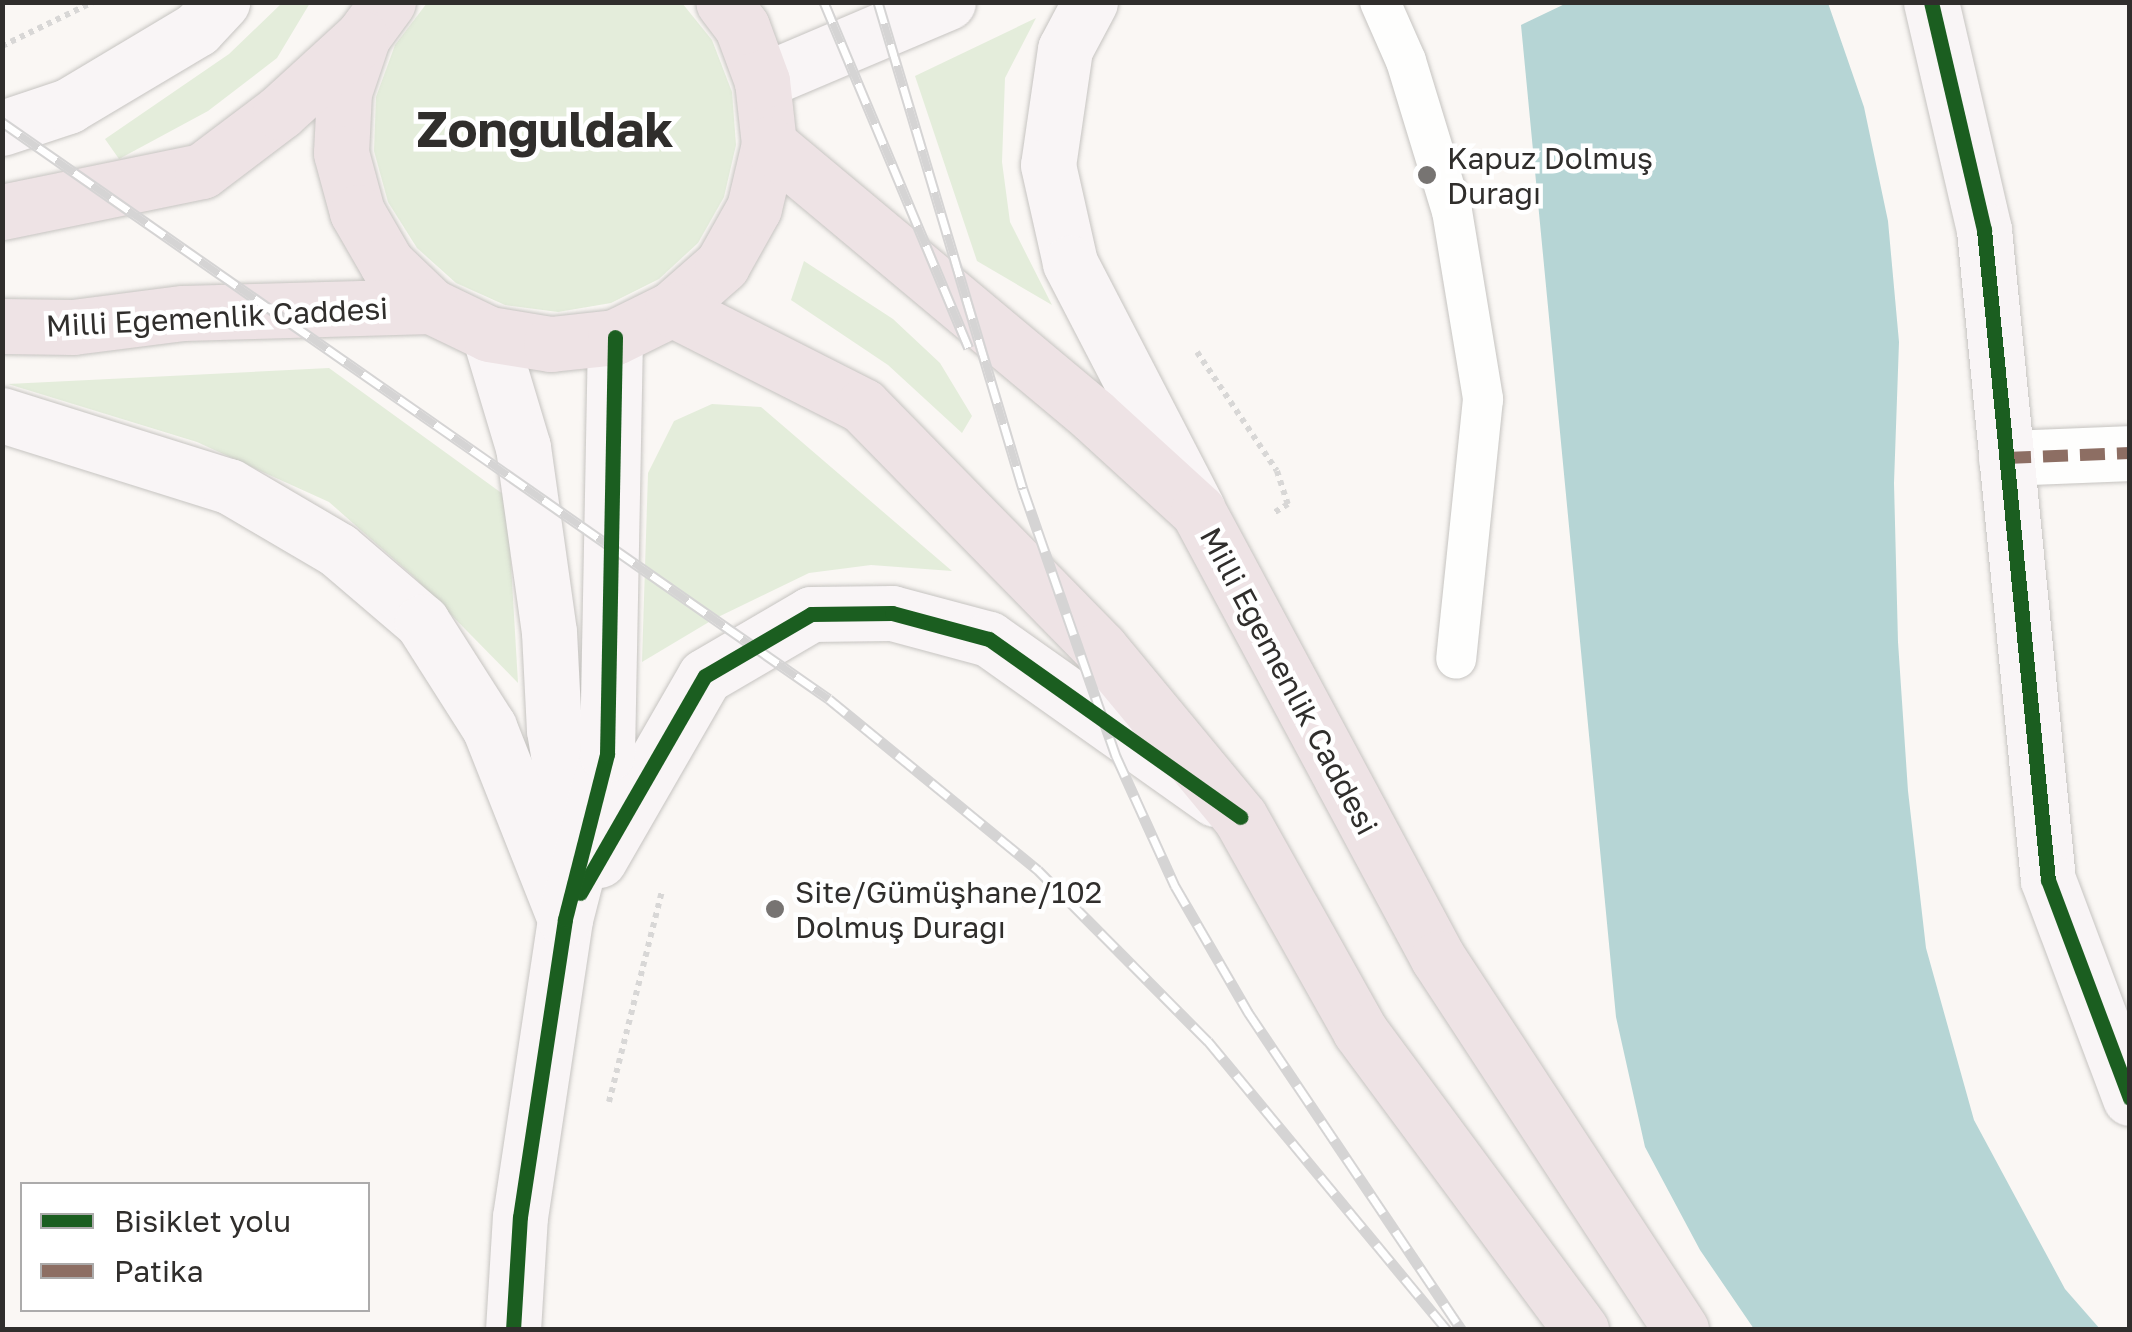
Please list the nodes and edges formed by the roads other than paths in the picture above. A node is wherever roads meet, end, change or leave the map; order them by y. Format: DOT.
graph roads {
  1 [pos="222,2"];
  2 [pos="723,2"];
  3 [pos="948,2"];
  4 [pos="1090,2"];
  5 [pos="1380,2"];
  6 [pos="1931,2"];
  7 [pos="375,19"];
  8 [pos="762,81"];
  9 [pos="2,128"];
  10 [pos="768,144"];
  11 [pos="2,212"];
  12 [pos="432,306"];
  13 [pos="672,309"];
  14 [pos="2,326"];
  15 [pos="489,334"];
  16 [pos="615,337"];
  17 [pos="2,416"];
  18 [pos="2130,453"];
  19 [pos="2006,458"];
  20 [pos="1198,511"];
  21 [pos="1456,659"];
  22 [pos="1240,817"];
  23 [pos="564,919"];
  24 [pos="2130,1098"];
  25 [pos="511,1327"];
  26 [pos="1581,1330"];
  27 [pos="1681,1330"];
  1 -- 9 [label="street"];
  2 -- 8 [label="highway, Milli Egemenlik Caddesi"];
  3 -- 8 [label="street"];
  4 -- 20 [label="street"];
  5 -- 21 [label="lane"];
  6 -- 19 [label="street"];
  7 -- 11 [label="highway, Milli Egemenlik Caddesi"];
  7 -- 12 [label="highway, Milli Egemenlik Caddesi"];
  8 -- 10 [label="highway, Milli Egemenlik Caddesi"];
  10 -- 13 [label="highway, Milli Egemenlik Caddesi"];
  10 -- 20 [label="highway, Milli Egemenlik Caddesi"];
  12 -- 14 [label="highway, Milli Egemenlik Caddesi"];
  12 -- 15 [label="highway, Milli Egemenlik Caddesi"];
  13 -- 16 [label="highway, Milli Egemenlik Caddesi"];
  13 -- 22 [label="highway"];
  15 -- 16 [label="highway, Milli Egemenlik Caddesi"];
  15 -- 23 [label="street"];
  16 -- 23 [label="street"];
  17 -- 23 [label="street"];
  18 -- 19 [label="street"];
  19 -- 24 [label="street"];
  20 -- 27 [label="highway, Milli Egemenlik Caddesi"];
  22 -- 23 [label="street"];
  22 -- 26 [label="highway"];
  23 -- 25 [label="street"];
}
